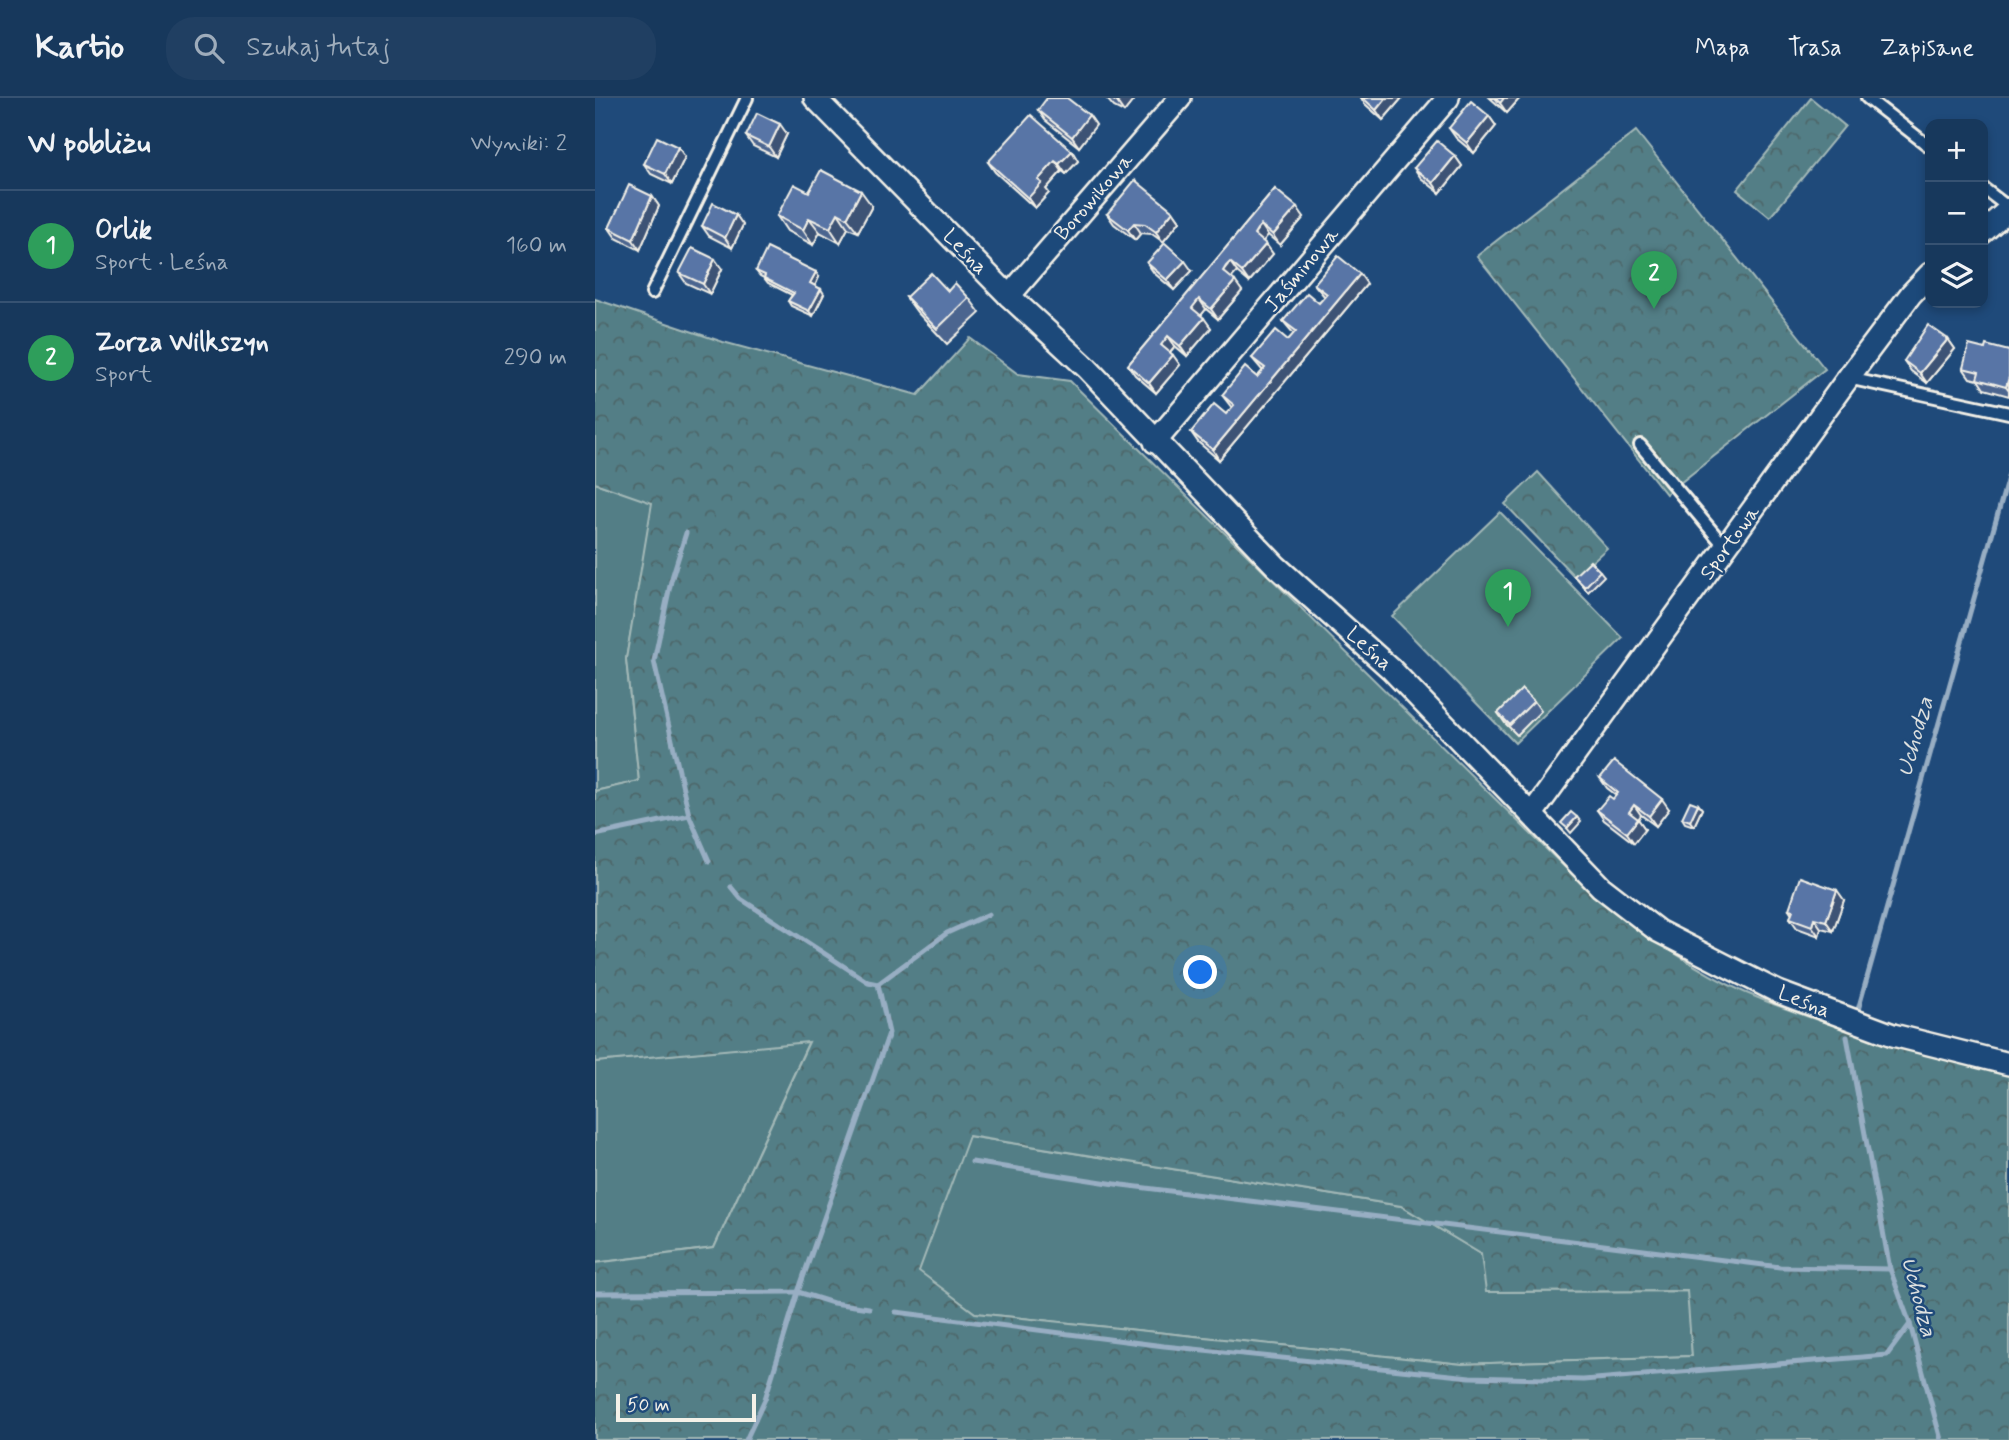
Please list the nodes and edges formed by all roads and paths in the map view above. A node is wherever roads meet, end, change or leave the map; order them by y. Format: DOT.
graph roads {
  1 [pos="747,98"];
  2 [pos="1180,98"];
  3 [pos="1448,98"];
  4 [pos="1867,98"];
  5 [pos="828,103"];
  6 [pos="1925,143"];
  7 [pos="1988,192"];
  8 [pos="2009,209"];
  9 [pos="1988,228"];
  10 [pos="1925,279"];
  11 [pos="652,293"];
  12 [pos="1009,296"];
  13 [pos="1848,378"];
  14 [pos="2009,413"];
  15 [pos="1155,442"];
  16 [pos="1640,445"];
  17 [pos="1726,548"];
  18 [pos="1532,814"];
  19 [pos="2009,1063"];
  1 -- 11 [label="lane"];
  2 -- 12 [label="street, Borowikowa"];
  3 -- 15 [label="street, Jaśminowa"];
  4 -- 6 [label="lane"];
  5 -- 12 [label="street, Leśna"];
  7 -- 8 [label="lane"];
  8 -- 9 [label="street"];
  10 -- 13 [label="street, Sportowa"];
  12 -- 15 [label="street, Leśna"];
  13 -- 14 [label="lane"];
  13 -- 17 [label="street, Sportowa"];
  15 -- 18 [label="street, Leśna"];
  16 -- 17 [label="lane"];
  17 -- 18 [label="street, Sportowa"];
  18 -- 19 [label="street, Leśna"];
}
